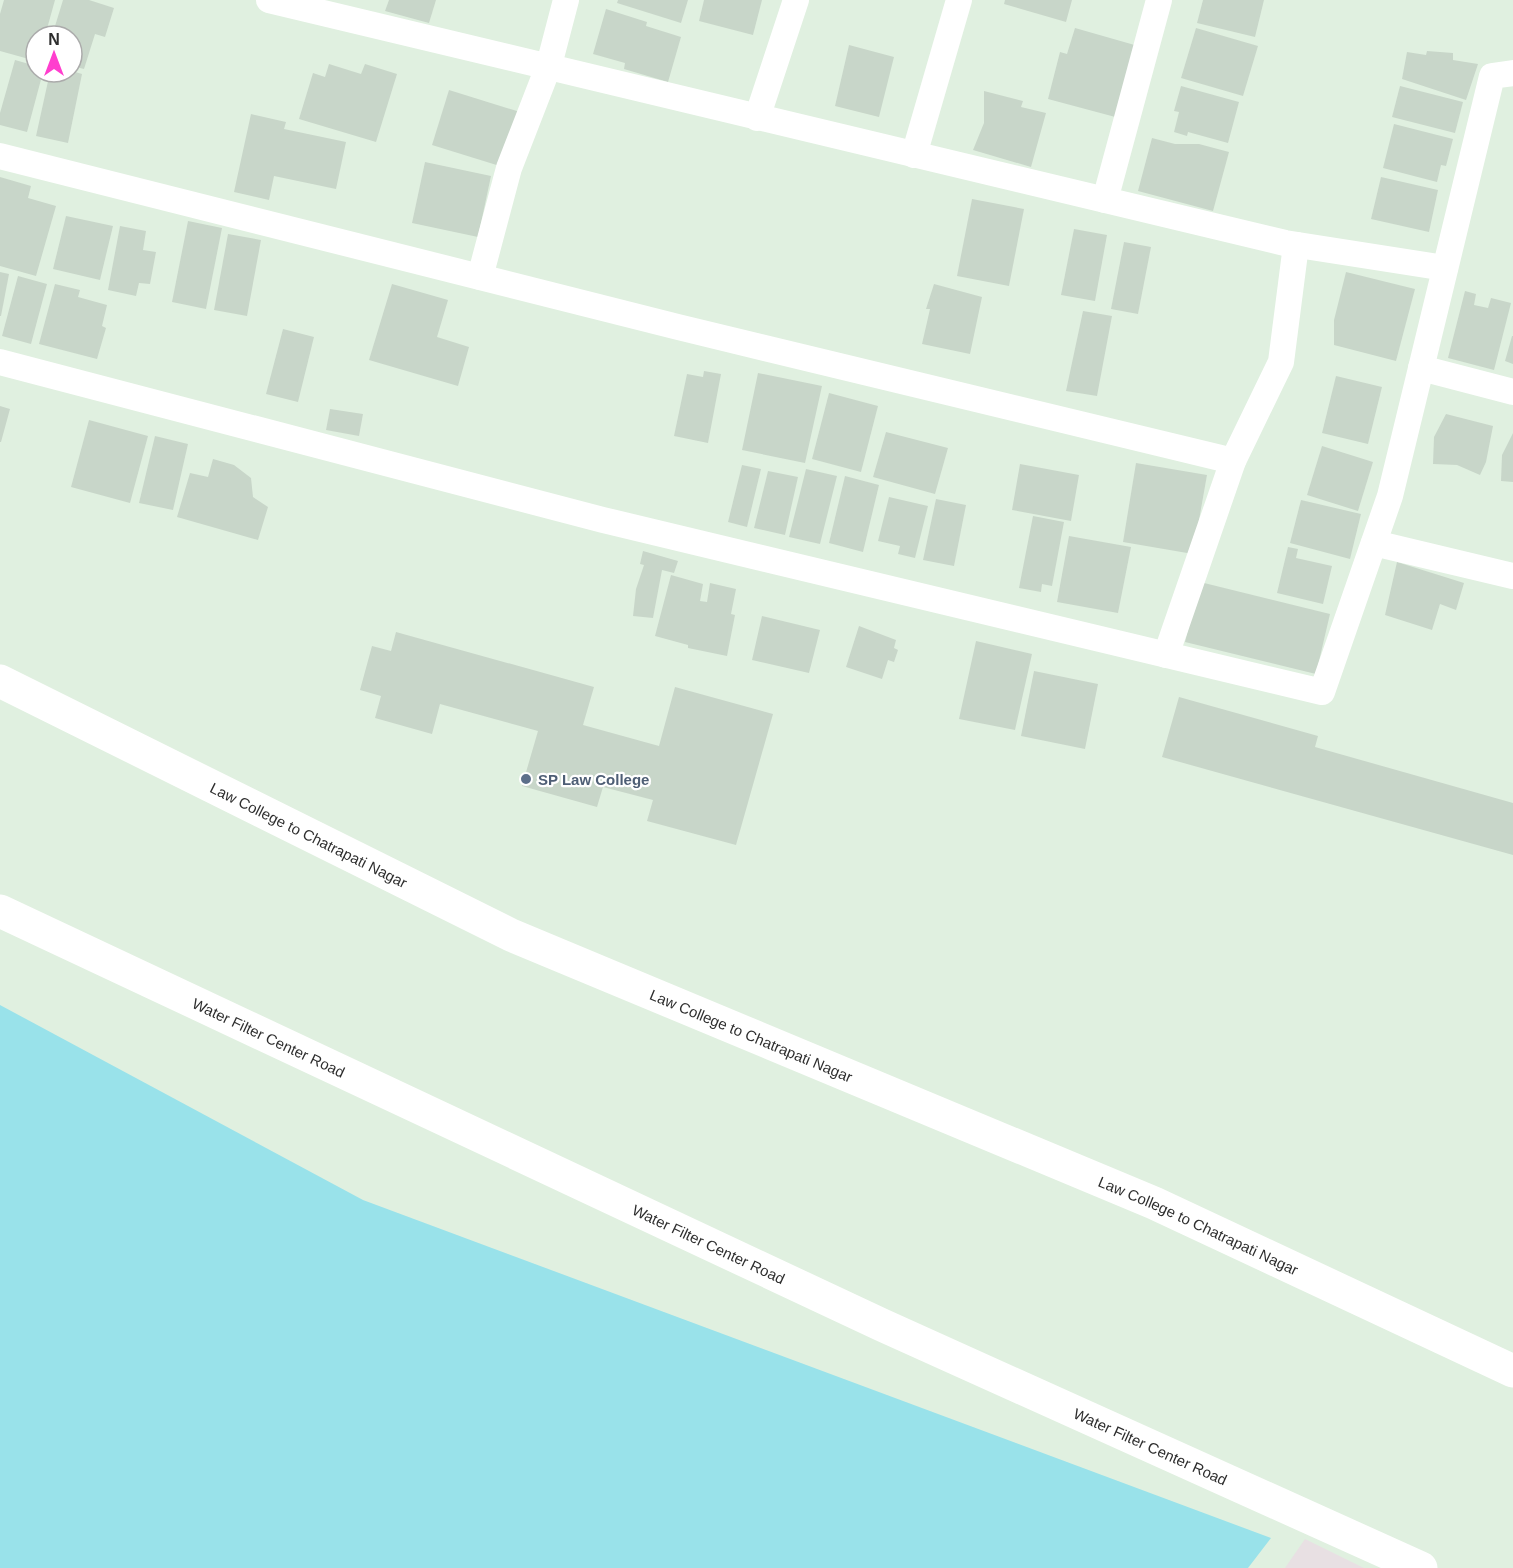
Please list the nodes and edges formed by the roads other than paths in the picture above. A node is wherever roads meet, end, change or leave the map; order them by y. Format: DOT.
graph roads {
  1 [pos="269,0"];
  2 [pos="566,0"];
  3 [pos="796,0"];
  4 [pos="959,0"];
  5 [pos="1159,0"];
  6 [pos="549,65"];
  7 [pos="1513,73"];
  8 [pos="757,118"];
  9 [pos="914,154"];
  10 [pos="0,156"];
  11 [pos="1106,200"];
  12 [pos="1296,245"];
  13 [pos="1445,268"];
  14 [pos="480,277"];
  15 [pos="0,362"];
  16 [pos="1421,368"];
  17 [pos="1513,392"];
  18 [pos="1233,461"];
  19 [pos="1374,543"];
  20 [pos="1513,576"];
  21 [pos="1166,655"];
  22 [pos="0,681"];
  23 [pos="0,911"];
  24 [pos="1513,1371"];
  25 [pos="1421,1568"];
  1 -- 6 [label="street"];
  2 -- 6 [label="street"];
  3 -- 8 [label="street"];
  4 -- 9 [label="street"];
  5 -- 11 [label="street"];
  6 -- 8 [label="street"];
  6 -- 14 [label="street"];
  7 -- 13 [label="street"];
  8 -- 9 [label="street"];
  9 -- 11 [label="street"];
  10 -- 14 [label="street"];
  11 -- 12 [label="street"];
  12 -- 13 [label="street"];
  12 -- 18 [label="street"];
  13 -- 16 [label="street"];
  14 -- 18 [label="street"];
  15 -- 21 [label="street"];
  16 -- 17 [label="street"];
  16 -- 19 [label="street"];
  18 -- 21 [label="street"];
  19 -- 20 [label="street"];
  19 -- 21 [label="street"];
  22 -- 24 [label="street, Law College to Chatrapati Nagar"];
  23 -- 25 [label="street, Water Filter Center Road"];
}
